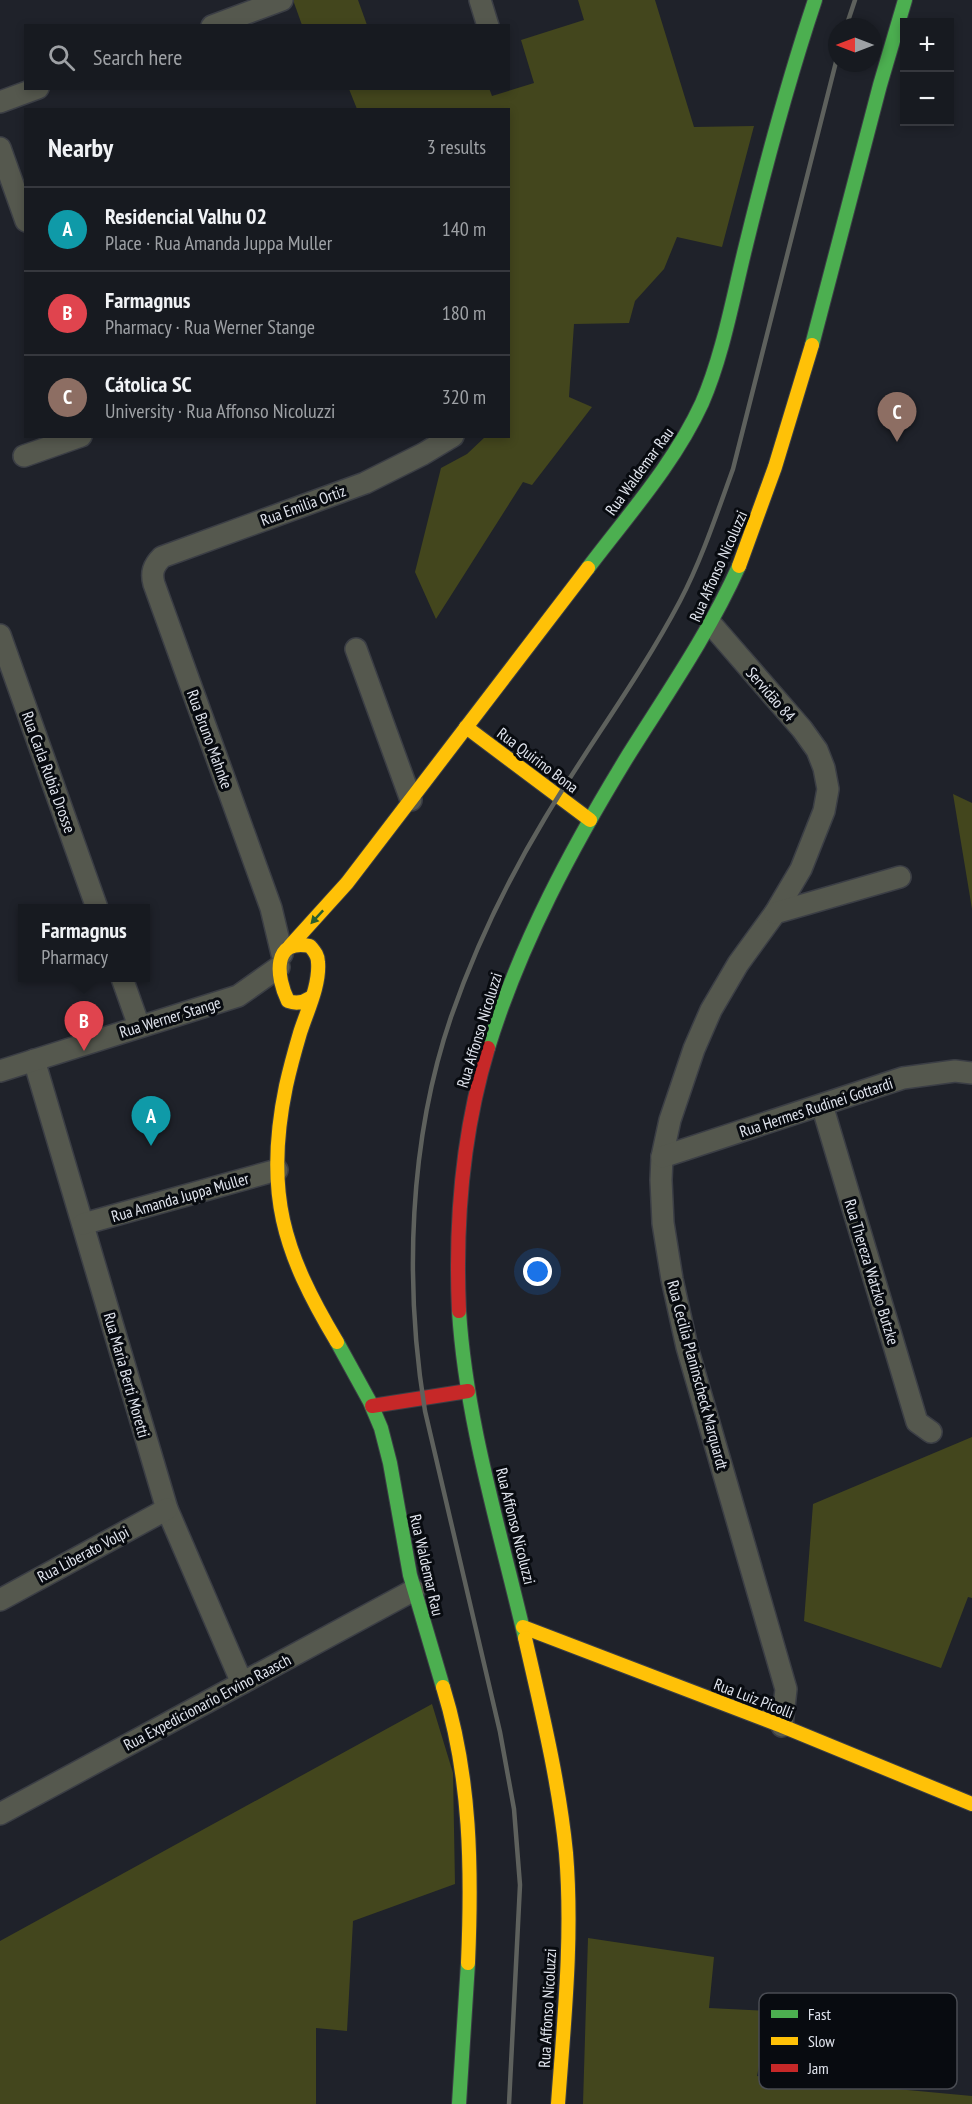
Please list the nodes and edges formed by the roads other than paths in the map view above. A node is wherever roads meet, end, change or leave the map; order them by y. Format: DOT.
graph roads {
  1 [pos="282,0"];
  2 [pos="480,0"];
  3 [pos="815,0"];
  4 [pos="905,0"];
  5 [pos="217,24"];
  6 [pos="487,24"];
  7 [pos="33,90"];
  8 [pos="0,102"];
  9 [pos="0,148"];
  10 [pos="24,215"];
  11 [pos="75,438"];
  12 [pos="450,438"];
  13 [pos="24,456"];
  14 [pos="153,569"];
  15 [pos="713,620"];
  16 [pos="0,635"];
  17 [pos="356,649"];
  18 [pos="808,722"];
  19 [pos="466,727"];
  20 [pos="824,768"];
  21 [pos="411,800"];
  22 [pos="590,820"];
  23 [pos="900,877"];
  24 [pos="343,889"];
  25 [pos="96,904"];
  26 [pos="775,913"];
  27 [pos="333,922"];
  28 [pos="297,949"];
  29 [pos="319,966"];
  30 [pos="123,982"];
  31 [pos="238,996"];
  32 [pos="310,998"];
  33 [pos="286,999"];
  34 [pos="139,1026"];
  35 [pos="294,1054"];
  36 [pos="34,1060"];
  37 [pos="0,1071"];
  38 [pos="972,1073"];
  39 [pos="822,1105"];
  40 [pos="662,1157"];
  41 [pos="277,1170"];
  42 [pos="83,1224"];
  43 [pos="468,1391"];
  44 [pos="372,1406"];
  45 [pos="931,1432"];
  46 [pos="167,1509"];
  47 [pos="414,1590"];
  48 [pos="0,1600"];
  49 [pos="523,1627"];
  50 [pos="242,1683"];
  51 [pos="782,1726"];
  52 [pos="972,1804"];
  53 [pos="0,1814"];
  54 [pos="459,2104"];
  55 [pos="558,2104"];
  1 -- 5 [label="street"];
  2 -- 6 [label="street"];
  3 -- 19 [label="street, Rua Waldemar Rau"];
  4 -- 15 [label="street, Rua Affonso Nicoluzzi"];
  7 -- 8 [label="street"];
  9 -- 10 [label="street"];
  11 -- 13 [label="street"];
  12 -- 14 [label="street, Rua Emilia Ortiz"];
  14 -- 28 [label="street, Rua Bruno Mahnke"];
  15 -- 18 [label="street"];
  15 -- 20 [label="street, Servidão 84"];
  15 -- 22 [label="street, Rua Affonso Nicoluzzi"];
  16 -- 25 [label="street, Rua Carla Rubia Drosse"];
  17 -- 21 [label="street"];
  19 -- 21 [label="street, Rua Waldemar Rau"];
  19 -- 22 [label="street, Rua Quirino Bona"];
  20 -- 26 [label="street, Rua Cecilia Planinscheck Marquardt"];
  21 -- 24 [label="street, Rua Waldemar Rau"];
  22 -- 43 [label="street, Rua Affonso Nicoluzzi"];
  23 -- 26 [label="street"];
  24 -- 27 [label="street, Rua Waldemar Rau"];
  24 -- 28 [label="street, Rua Waldemar Rau, one-way"];
  26 -- 40 [label="street, Rua Cecilia Planinscheck Marquardt"];
  28 -- 29 [label="street, Rua Waldemar Rau"];
  28 -- 29 [label="street"];
  28 -- 31 [label="street, Rua Werner Stange"];
  28 -- 33 [label="street, Rua Waldemar Rau"];
  29 -- 32 [label="street, Rua Waldemar Rau"];
  30 -- 34 [label="street"];
  31 -- 33 [label="street, Rua Werner Stange"];
  31 -- 34 [label="street, Rua Werner Stange"];
  32 -- 33 [label="street"];
  32 -- 35 [label="street, Rua Waldemar Rau"];
  33 -- 35 [label="street, Rua Waldemar Rau"];
  34 -- 36 [label="street, Rua Werner Stange"];
  35 -- 41 [label="street, Rua Waldemar Rau"];
  36 -- 37 [label="street, Rua Werner Stange"];
  36 -- 42 [label="street, Rua Maria Berti Moretti"];
  38 -- 39 [label="street, Rua Hermes Rudinei Gottardi"];
  39 -- 40 [label="street, Rua Hermes Rudinei Gottardi"];
  39 -- 45 [label="street, Rua Thereza Watzko Butzke"];
  40 -- 51 [label="street, Rua Cecilia Planinscheck Marquardt"];
  41 -- 42 [label="street, Rua Amanda Juppa Muller"];
  41 -- 44 [label="street, Rua Waldemar Rau"];
  42 -- 46 [label="street, Rua Maria Berti Moretti"];
  43 -- 44 [label="street"];
  43 -- 49 [label="street, Rua Affonso Nicoluzzi"];
  44 -- 47 [label="street, Rua Waldemar Rau"];
  46 -- 48 [label="street, Rua Liberato Volpi"];
  46 -- 50 [label="street, Rua Maria Berti Moretti"];
  47 -- 50 [label="street, Rua Expedicionario Ervino Raasch"];
  47 -- 54 [label="street, Rua Waldemar Rau"];
  49 -- 51 [label="street, Rua Luiz Picolli"];
  49 -- 55 [label="street, Rua Affonso Nicoluzzi"];
  50 -- 53 [label="street, Rua Expedicionario Ervino Raasch"];
  51 -- 52 [label="street, Rua Luiz Picolli"];
}
